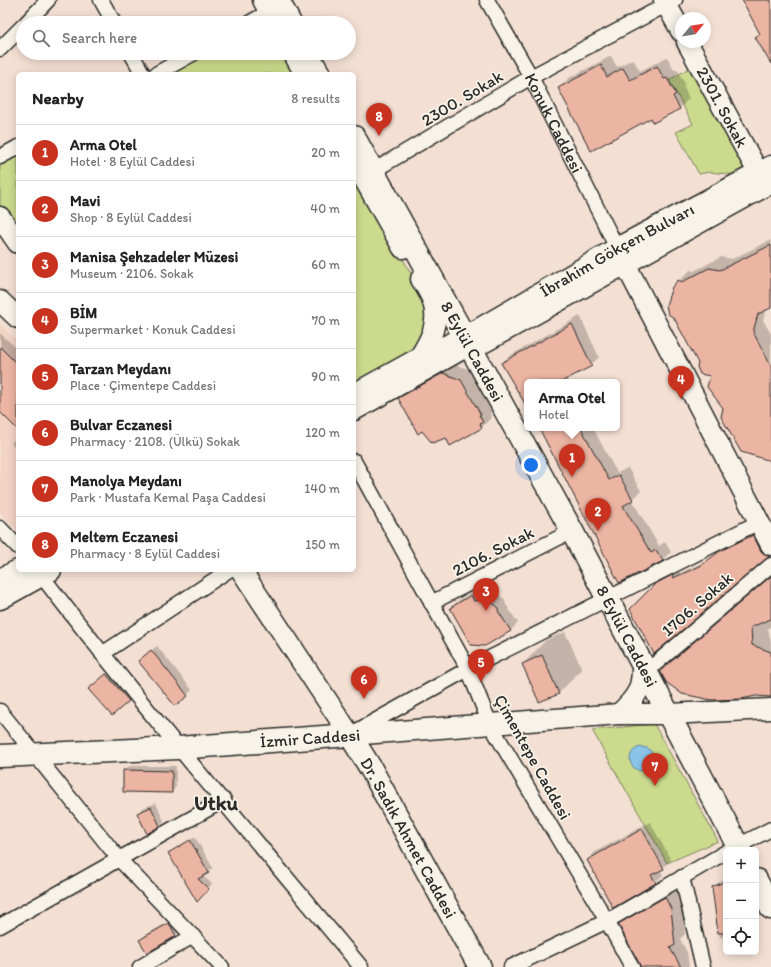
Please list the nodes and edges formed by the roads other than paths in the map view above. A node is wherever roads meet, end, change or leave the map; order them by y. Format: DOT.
graph roads {
  1 [pos="48,0"];
  2 [pos="100,0"];
  3 [pos="487,0"];
  4 [pos="669,2"];
  5 [pos="278,9"];
  6 [pos="33,16"];
  7 [pos="110,16"];
  8 [pos="264,16"];
  9 [pos="675,16"];
  10 [pos="16,33"];
  11 [pos="691,48"];
  12 [pos="0,49"];
  13 [pos="135,60"];
  14 [pos="181,60"];
  15 [pos="297,60"];
  16 [pos="311,60"];
  17 [pos="142,72"];
  18 [pos="160,72"];
  19 [pos="304,72"];
  20 [pos="318,72"];
  21 [pos="531,77"];
  22 [pos="356,141"];
  23 [pos="16,148"];
  24 [pos="0,157"];
  25 [pos="356,165"];
  26 [pos="373,171"];
  27 [pos="768,174"];
  28 [pos="0,217"];
  29 [pos="16,240"];
  30 [pos="621,255"];
  31 [pos="0,301"];
  32 [pos="16,316"];
  33 [pos="469,343"];
  34 [pos="419,358"];
  35 [pos="356,393"];
  36 [pos="356,409"];
  37 [pos="356,465"];
  38 [pos="0,528"];
  39 [pos="572,530"];
  40 [pos="766,532"];
  41 [pos="16,545"];
  42 [pos="771,564"];
  43 [pos="16,571"];
  44 [pos="43,572"];
  45 [pos="226,572"];
  46 [pos="242,572"];
  47 [pos="0,579"];
  48 [pos="0,598"];
  49 [pos="608,600"];
  50 [pos="431,603"];
  51 [pos="102,654"];
  52 [pos="644,666"];
  53 [pos="468,669"];
  54 [pos="771,709"];
  55 [pos="0,711"];
  56 [pos="619,714"];
  57 [pos="670,714"];
  58 [pos="490,724"];
  59 [pos="350,735"];
  60 [pos="178,748"];
  61 [pos="36,755"];
  62 [pos="0,756"];
  63 [pos="224,800"];
  64 [pos="771,829"];
  65 [pos="733,847"];
  66 [pos="738,847"];
  67 [pos="723,855"];
  68 [pos="119,859"];
  69 [pos="682,877"];
  70 [pos="758,883"];
  71 [pos="771,908"];
  72 [pos="607,921"];
  73 [pos="0,926"];
  74 [pos="193,936"];
  75 [pos="140,967"];
  76 [pos="222,967"];
  77 [pos="361,967"];
  78 [pos="480,967"];
  79 [pos="511,967"];
  80 [pos="632,967"];
  81 [pos="703,967"];
  1 -- 6 [label="street"];
  2 -- 7 [label="street"];
  3 -- 21 [label="street, Konuk Caddesi"];
  4 -- 9 [label="main road"];
  4 -- 21 [label="street, 2300. Sokak"];
  5 -- 8 [label="street"];
  10 -- 12 [label="street"];
  11 -- 27 [label="main road, 2301. Sokak"];
  13 -- 17 [label="street"];
  14 -- 18 [label="street"];
  15 -- 19 [label="main road"];
  16 -- 20 [label="main road"];
  21 -- 26 [label="street, 2300. Sokak"];
  21 -- 30 [label="street, Konuk Caddesi"];
  22 -- 26 [label="main road, 8 Eylül Caddesi"];
  23 -- 24 [label="street"];
  25 -- 34 [label="main road"];
  26 -- 33 [label="main road, 8 Eylül Caddesi"];
  27 -- 30 [label="main road, İbrahim Gökçen Bulvarı"];
  28 -- 29 [label="main road"];
  30 -- 33 [label="main road, İbrahim Gökçen Bulvarı"];
  30 -- 40 [label="main road, Konuk Caddesi"];
  31 -- 32 [label="main road"];
  33 -- 34 [label="main road"];
  33 -- 36 [label="main road, İbrahim Gökçen Bulvarı"];
  33 -- 39 [label="main road, 8 Eylül Caddesi"];
  34 -- 35 [label="main road"];
  37 -- 50 [label="street, Çimentepe Caddesi"];
  38 -- 41 [label="street"];
  39 -- 49 [label="main road, 8 Eylül Caddesi"];
  39 -- 50 [label="street, 2106. Sokak"];
  40 -- 49 [label="street"];
  42 -- 52 [label="street, 1706. Sokak"];
  43 -- 47 [label="main road"];
  44 -- 48 [label="main road"];
  44 -- 51 [label="street"];
  45 -- 51 [label="street"];
  46 -- 59 [label="main road, Dr. Sadık Ahmet Caddesi"];
  49 -- 52 [label="main road, 8 Eylül Caddesi"];
  49 -- 53 [label="street"];
  50 -- 53 [label="street, Çimentepe Caddesi"];
  51 -- 60 [label="street"];
  52 -- 56 [label="main road"];
  52 -- 57 [label="main road, 8 Eylül Caddesi"];
  53 -- 58 [label="street, Çimentepe Caddesi"];
  53 -- 59 [label="street"];
  54 -- 57 [label="main road, İzmir Caddesi"];
  55 -- 61 [label="street"];
  56 -- 57 [label="main road, İzmir Caddesi"];
  56 -- 58 [label="main road, İzmir Caddesi"];
  57 -- 65 [label="main road, 8 Eylül Caddesi"];
  58 -- 59 [label="main road, İzmir Caddesi"];
  58 -- 72 [label="street, Çimentepe Caddesi"];
  59 -- 60 [label="main road, İzmir Caddesi"];
  59 -- 78 [label="main road, Dr. Sadık Ahmet Caddesi"];
  60 -- 61 [label="main road, İzmir Caddesi"];
  60 -- 63 [label="street"];
  61 -- 62 [label="main road, İzmir Caddesi"];
  61 -- 68 [label="street"];
  63 -- 68 [label="street"];
  63 -- 77 [label="street"];
  64 -- 66 [label="street"];
  67 -- 69 [label="street"];
  68 -- 73 [label="street"];
  68 -- 74 [label="street"];
  69 -- 72 [label="street"];
  69 -- 81 [label="street"];
  70 -- 71 [label="main road"];
  72 -- 79 [label="street"];
  72 -- 80 [label="street, Çimentepe Caddesi"];
  74 -- 75 [label="street"];
  74 -- 76 [label="street"];
}
